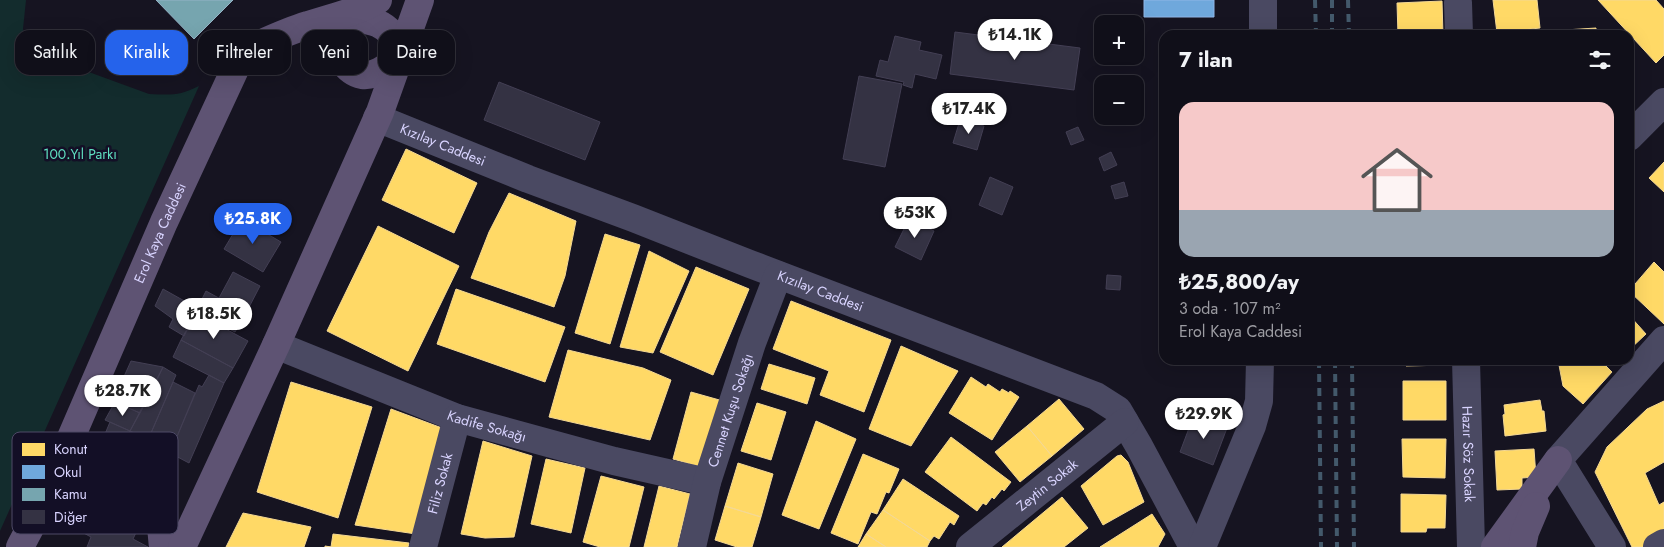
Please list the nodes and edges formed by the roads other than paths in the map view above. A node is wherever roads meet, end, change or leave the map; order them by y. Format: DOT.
graph roads {
  1 [pos="378,0"];
  2 [pos="420,0"];
  3 [pos="1263,0"];
  4 [pos="1458,3"];
  5 [pos="337,18"];
  6 [pos="388,30"];
  7 [pos="410,30"];
  8 [pos="1263,30"];
  9 [pos="1459,30"];
  10 [pos="378,71"];
  11 [pos="393,75"];
  12 [pos="1664,102"];
  13 [pos="377,118"];
  14 [pos="1634,132"];
  15 [pos="778,275"];
  16 [pos="1664,340"];
  17 [pos="276,345"];
  18 [pos="1260,365"];
  19 [pos="1466,365"];
  20 [pos="457,418"];
  21 [pos="1125,422"];
  22 [pos="73,432"];
  23 [pos="1558,460"];
  24 [pos="707,482"];
  25 [pos="27,534"];
  26 [pos="161,534"];
  27 [pos="1664,543"];
  28 [pos="20,547"];
  29 [pos="163,547"];
  30 [pos="182,547"];
  31 [pos="424,547"];
  32 [pos="692,547"];
  33 [pos="970,547"];
  34 [pos="1193,547"];
  35 [pos="1202,547"];
  36 [pos="1471,547"];
  37 [pos="1495,547"];
  38 [pos="1522,547"];
  39 [pos="1612,547"];
  40 [pos="1657,547"];
  1 -- 5 [label="main road, Erol Kaya Caddesi"];
  2 -- 7 [label="main road"];
  3 -- 8 [label="street"];
  4 -- 9 [label="street"];
  5 -- 6 [label="main road"];
  5 -- 10 [label="main road"];
  5 -- 22 [label="main road, Erol Kaya Caddesi"];
  11 -- 13 [label="main road"];
  12 -- 14 [label="street"];
  13 -- 15 [label="street, Kızılay Caddesi"];
  13 -- 17 [label="main road"];
  15 -- 21 [label="street, Kızılay Caddesi"];
  15 -- 24 [label="street, Cennet Kuşu Sokağı"];
  16 -- 23 [label="street"];
  17 -- 20 [label="street, Kadife Sokağı"];
  17 -- 30 [label="main road"];
  18 -- 35 [label="street"];
  19 -- 36 [label="street, Hazır Söz Sokak"];
  20 -- 24 [label="street, Kadife Sokağı"];
  20 -- 31 [label="street, Filiz Sokak"];
  21 -- 33 [label="street, Zeytin Sokak"];
  21 -- 34 [label="street, Kızılay Caddesi"];
  23 -- 37 [label="main road"];
  23 -- 38 [label="main road"];
  23 -- 39 [label="street"];
  24 -- 32 [label="street, Cennet Kuşu Sokağı"];
  25 -- 28 [label="main road, Erol Kaya Caddesi"];
  26 -- 29 [label="main road"];
  27 -- 40 [label="street"];
}
